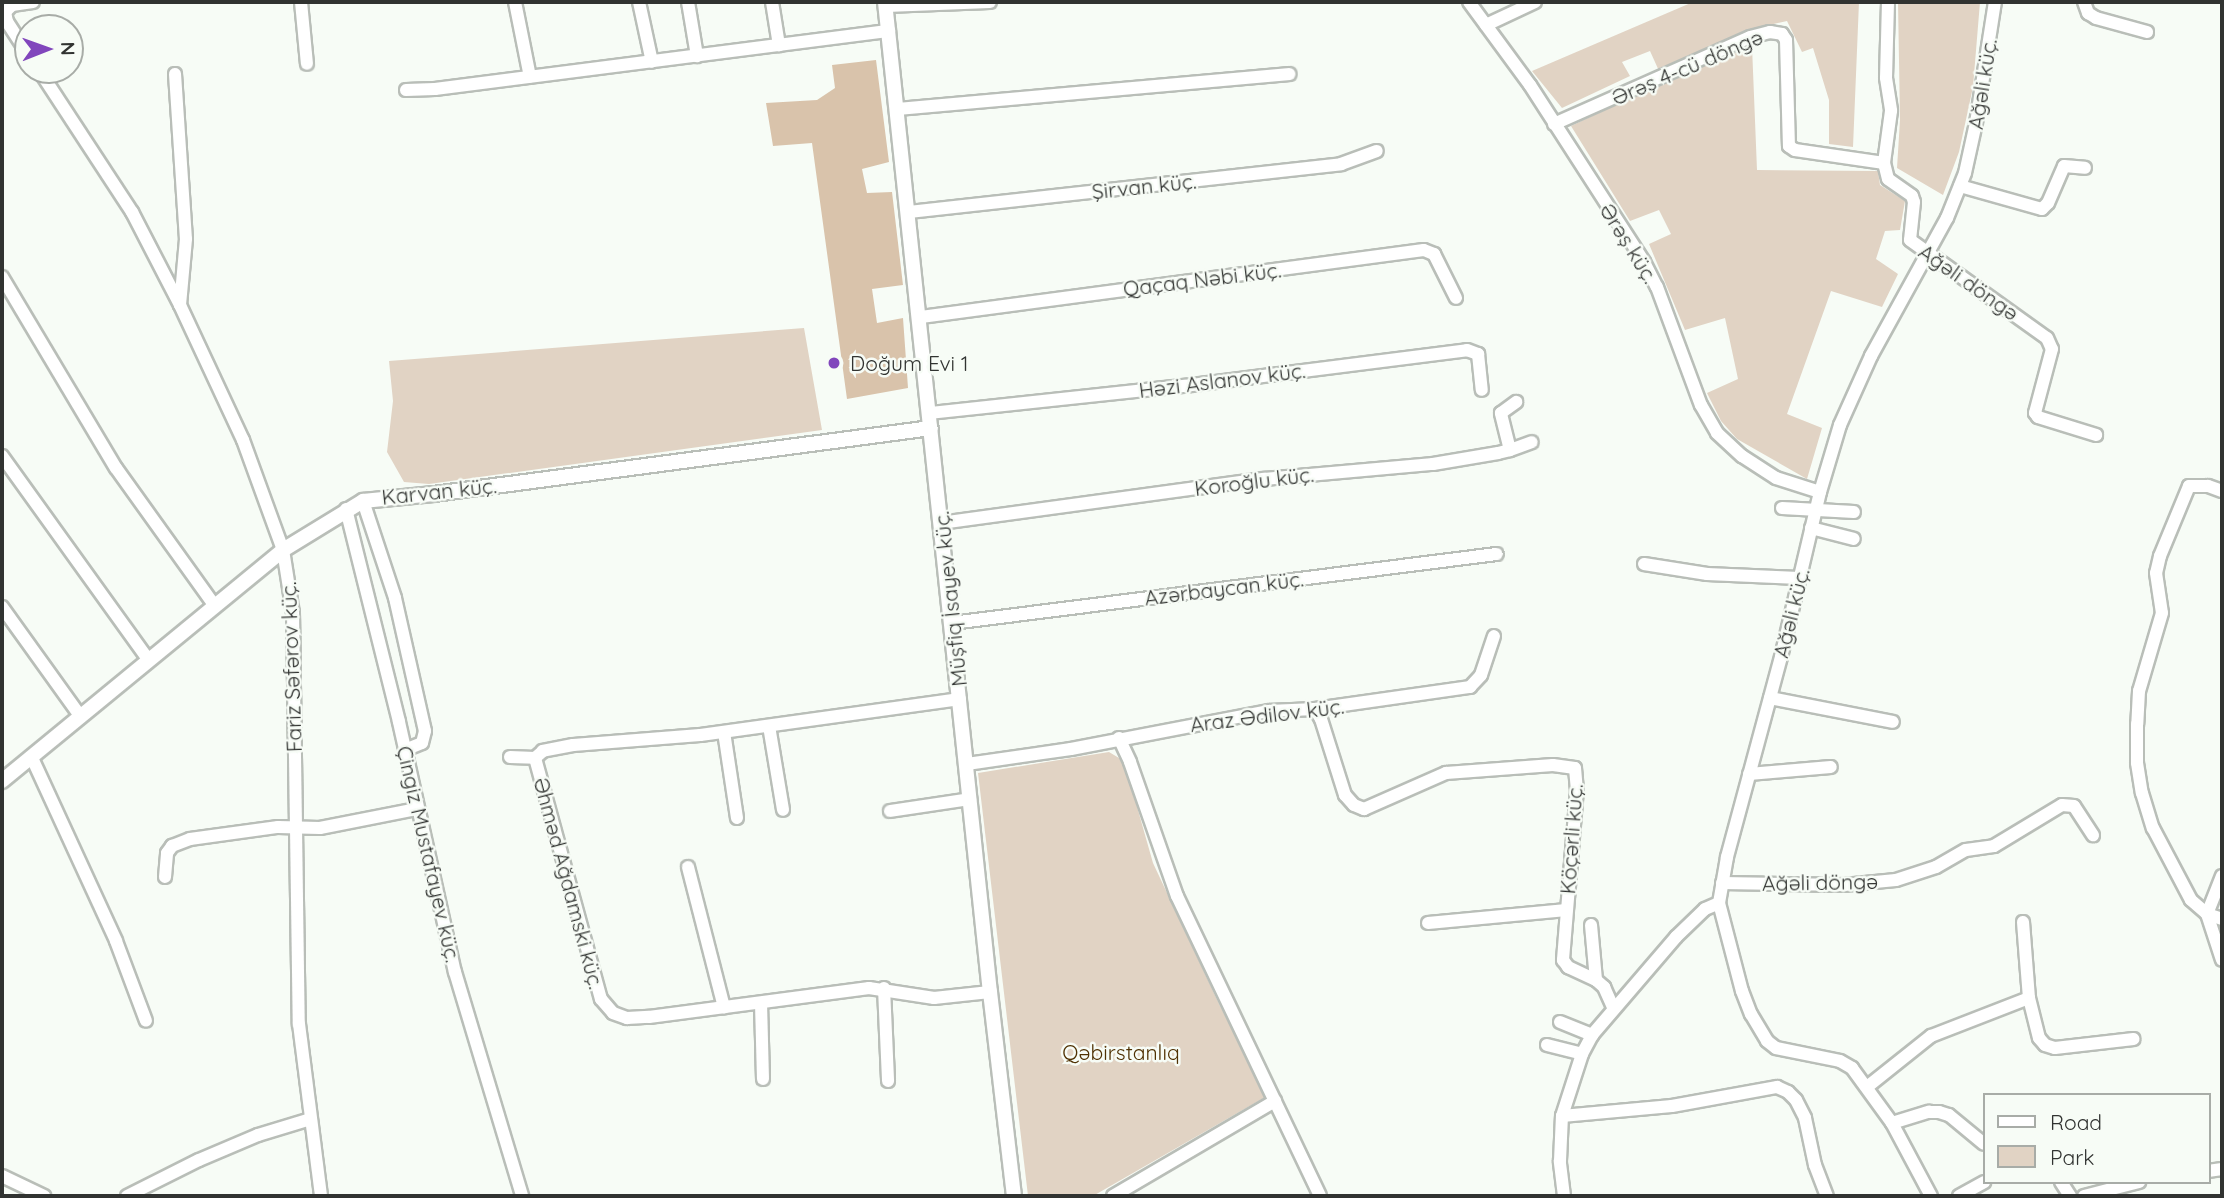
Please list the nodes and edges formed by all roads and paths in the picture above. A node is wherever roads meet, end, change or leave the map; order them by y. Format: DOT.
graph roads {
  1 [pos="33,2"];
  2 [pos="301,2"];
  3 [pos="514,2"];
  4 [pos="639,2"];
  5 [pos="688,2"];
  6 [pos="772,2"];
  7 [pos="990,2"];
  8 [pos="1469,2"];
  9 [pos="1535,2"];
  10 [pos="1888,2"];
  11 [pos="1995,2"];
  12 [pos="2084,2"];
  13 [pos="886,4"];
  14 [pos="1486,25"];
  15 [pos="889,31"];
  16 [pos="2147,32"];
  17 [pos="14,33"];
  18 [pos="779,45"];
  19 [pos="697,56"];
  20 [pos="652,62"];
  21 [pos="307,64"];
  22 [pos="175,74"];
  23 [pos="1289,74"];
  24 [pos="530,77"];
  25 [pos="48,84"];
  26 [pos="406,90"];
  27 [pos="898,109"];
  28 [pos="1554,124"];
  29 [pos="1377,151"];
  30 [pos="1884,163"];
  31 [pos="2085,168"];
  32 [pos="1960,186"];
  33 [pos="909,212"];
  34 [pos="1927,255"];
  35 [pos="2,277"];
  36 [pos="1456,298"];
  37 [pos="180,305"];
  38 [pos="921,317"];
  39 [pos="1482,390"];
  40 [pos="1516,402"];
  41 [pos="930,413"];
  42 [pos="931,428"];
  43 [pos="2096,435"];
  44 [pos="1532,442"];
  45 [pos="1510,450"];
  46 [pos="2,456"];
  47 [pos="2222,491"];
  48 [pos="1820,492"];
  49 [pos="363,501"];
  50 [pos="1782,508"];
  51 [pos="346,509"];
  52 [pos="1815,511"];
  53 [pos="1854,512"];
  54 [pos="941,523"];
  55 [pos="1811,528"];
  56 [pos="1854,539"];
  57 [pos="283,550"];
  58 [pos="1497,554"];
  59 [pos="1644,564"];
  60 [pos="1799,578"];
  61 [pos="214,605"];
  62 [pos="4,614"];
  63 [pos="952,623"];
  64 [pos="1494,636"];
  65 [pos="148,659"];
  66 [pos="1770,698"];
  67 [pos="960,699"];
  68 [pos="1315,709"];
  69 [pos="81,717"];
  70 [pos="1893,722"];
  71 [pos="769,726"];
  72 [pos="724,732"];
  73 [pos="1119,738"];
  74 [pos="405,750"];
  75 [pos="510,757"];
  76 [pos="32,758"];
  77 [pos="535,758"];
  78 [pos="967,764"];
  79 [pos="1831,767"];
  80 [pos="1749,774"];
  81 [pos="2,781"];
  82 [pos="970,799"];
  83 [pos="417,809"];
  84 [pos="783,810"];
  85 [pos="890,811"];
  86 [pos="737,818"];
  87 [pos="295,828"];
  88 [pos="2092,835"];
  89 [pos="688,867"];
  90 [pos="2222,876"];
  91 [pos="165,877"];
  92 [pos="1722,883"];
  93 [pos="1719,903"];
  94 [pos="1566,910"];
  95 [pos="2207,914"];
  96 [pos="2222,919"];
  97 [pos="2023,922"];
  98 [pos="1428,923"];
  99 [pos="1591,925"];
  100 [pos="2222,960"];
  101 [pos="1596,980"];
  102 [pos="884,988"];
  103 [pos="990,992"];
  104 [pos="2029,998"];
  105 [pos="761,1003"];
  106 [pos="724,1007"];
  107 [pos="1614,1009"];
  108 [pos="146,1021"];
  109 [pos="1560,1022"];
  110 [pos="1592,1035"];
  111 [pos="2133,1039"];
  112 [pos="1547,1045"];
  113 [pos="1582,1054"];
  114 [pos="763,1079"];
  115 [pos="888,1081"];
  116 [pos="1867,1087"];
  117 [pos="1275,1101"];
  118 [pos="1562,1116"];
  119 [pos="311,1119"];
  120 [pos="1892,1123"];
  121 [pos="1982,1142"];
  122 [pos="2,1176"];
  123 [pos="1982,1183"];
  124 [pos="2131,1184"];
  125 [pos="44,1196"];
  126 [pos="127,1196"];
  127 [pos="321,1196"];
  128 [pos="522,1196"];
  129 [pos="1014,1196"];
  130 [pos="1113,1196"];
  131 [pos="1320,1196"];
  132 [pos="1564,1196"];
  133 [pos="1827,1196"];
  134 [pos="1931,1196"];
  135 [pos="1959,1196"];
  136 [pos="2084,1196"];
  1 -- 17 [label="street"];
  2 -- 21 [label="street"];
  3 -- 24 [label="street"];
  4 -- 20 [label="street"];
  5 -- 19 [label="street"];
  6 -- 18 [label="street"];
  7 -- 13 [label="street"];
  8 -- 14 [label="street, Ərəş küç."];
  9 -- 14 [label="street"];
  10 -- 30 [label="street"];
  11 -- 32 [label="street, Ağəli küç."];
  12 -- 16 [label="street"];
  13 -- 15 [label="street, Müşfiq İsayev küç."];
  14 -- 28 [label="street, Ərəş küç."];
  15 -- 18 [label="street"];
  15 -- 27 [label="street, Müşfiq İsayev küç."];
  18 -- 19 [label="street"];
  19 -- 20 [label="street"];
  20 -- 24 [label="street"];
  22 -- 37 [label="street"];
  23 -- 27 [label="street"];
  24 -- 26 [label="street"];
  25 -- 37 [label="street, Fariz Səfərov küç."];
  27 -- 33 [label="street, Müşfiq İsayev küç."];
  28 -- 30 [label="street, Ərəş 4-cü döngə"];
  28 -- 48 [label="street, Ərəş küç."];
  29 -- 33 [label="street, Şirvan küç."];
  30 -- 34 [label="street, Ağəli döngə"];
  31 -- 32 [label="street"];
  32 -- 34 [label="street, Ağəli küç."];
  33 -- 38 [label="street, Müşfiq İsayev küç."];
  34 -- 43 [label="street, Ağəli döngə"];
  34 -- 48 [label="street, Ağəli küç."];
  35 -- 61 [label="street"];
  36 -- 38 [label="street, Qaçaq Nəbi küç."];
  37 -- 57 [label="street, Fariz Səfərov küç."];
  38 -- 41 [label="street, Müşfiq İsayev küç."];
  39 -- 41 [label="street, Həzi Aslanov küç."];
  40 -- 45 [label="street"];
  41 -- 42 [label="street, Müşfiq İsayev küç."];
  42 -- 49 [label="street, Karvan küç."];
  42 -- 54 [label="street, Müşfiq İsayev küç."];
  44 -- 45 [label="street, Koroğlu küç."];
  45 -- 54 [label="street, Koroğlu küç."];
  46 -- 65 [label="street"];
  47 -- 95 [label="street"];
  48 -- 52 [label="street, Ağəli küç."];
  49 -- 51 [label="street, Karvan küç."];
  49 -- 74 [label="street"];
  50 -- 52 [label="street"];
  51 -- 57 [label="street, Karvan küç."];
  51 -- 74 [label="street, Çingiz Mustafayev küç."];
  52 -- 53 [label="street"];
  52 -- 55 [label="street, Ağəli küç."];
  54 -- 63 [label="street, Müşfiq İsayev küç."];
  55 -- 56 [label="street"];
  55 -- 60 [label="street, Ağəli küç."];
  57 -- 61 [label="street, Karvan küç."];
  57 -- 87 [label="street, Fariz Səfərov küç."];
  58 -- 63 [label="street, Azərbaycan küç."];
  59 -- 60 [label="street"];
  60 -- 66 [label="street, Ağəli küç."];
  61 -- 65 [label="street, Karvan küç."];
  62 -- 69 [label="street"];
  63 -- 67 [label="street, Müşfiq İsayev küç."];
  64 -- 68 [label="street, Araz Ədilov küç."];
  65 -- 69 [label="street, Karvan küç."];
  66 -- 70 [label="street"];
  66 -- 80 [label="street, Ağəli küç."];
  67 -- 71 [label="street, Əhməd Ağdamski küç."];
  67 -- 78 [label="street, Müşfiq İsayev küç."];
  68 -- 73 [label="street, Araz Ədilov küç."];
  68 -- 94 [label="street, Köçərli küç."];
  69 -- 76 [label="street, Karvan küç."];
  71 -- 72 [label="street, Əhməd Ağdamski küç."];
  71 -- 84 [label="street"];
  72 -- 77 [label="street, Əhməd Ağdamski küç."];
  72 -- 86 [label="street"];
  73 -- 78 [label="street, Araz Ədilov küç."];
  73 -- 117 [label="street"];
  74 -- 83 [label="street, Çingiz Mustafayev küç."];
  75 -- 77 [label="street"];
  76 -- 81 [label="street, Karvan küç."];
  76 -- 108 [label="street"];
  77 -- 106 [label="street, Əhməd Ağdamski küç."];
  78 -- 82 [label="street, Müşfiq İsayev küç."];
  79 -- 80 [label="street"];
  80 -- 92 [label="street, Ağəli küç."];
  82 -- 85 [label="street"];
  82 -- 103 [label="street, Müşfiq İsayev küç."];
  83 -- 87 [label="street"];
  83 -- 128 [label="street, Çingiz Mustafayev küç."];
  87 -- 91 [label="street"];
  87 -- 119 [label="street, Fariz Səfərov küç."];
  88 -- 92 [label="street, Ağəli döngə"];
  89 -- 106 [label="street"];
  90 -- 95 [label="street"];
  92 -- 93 [label="street, Ağəli küç."];
  93 -- 107 [label="street"];
  93 -- 116 [label="street"];
  94 -- 98 [label="street"];
  94 -- 101 [label="street, Köçərli küç."];
  95 -- 96 [label="street"];
  95 -- 100 [label="street"];
  97 -- 104 [label="street"];
  99 -- 101 [label="street"];
  101 -- 107 [label="street, Köçərli küç."];
  102 -- 103 [label="street, Əhməd Ağdamski küç."];
  102 -- 105 [label="street, Əhməd Ağdamski küç."];
  102 -- 115 [label="street"];
  103 -- 129 [label="street, Müşfiq İsayev küç."];
  104 -- 111 [label="street"];
  104 -- 116 [label="street"];
  105 -- 106 [label="street, Əhməd Ağdamski küç."];
  105 -- 114 [label="street"];
  107 -- 110 [label="street"];
  109 -- 110 [label="street"];
  110 -- 113 [label="street"];
  112 -- 113 [label="street"];
  113 -- 118 [label="street"];
  116 -- 120 [label="street"];
  117 -- 130 [label="street"];
  117 -- 131 [label="street"];
  118 -- 132 [label="street"];
  118 -- 133 [label="street"];
  119 -- 126 [label="street"];
  119 -- 127 [label="street, Fariz Səfərov küç."];
  120 -- 121 [label="street"];
  120 -- 134 [label="street"];
  122 -- 125 [label="street"];
  123 -- 135 [label="street"];
  124 -- 136 [label="street"];
}
